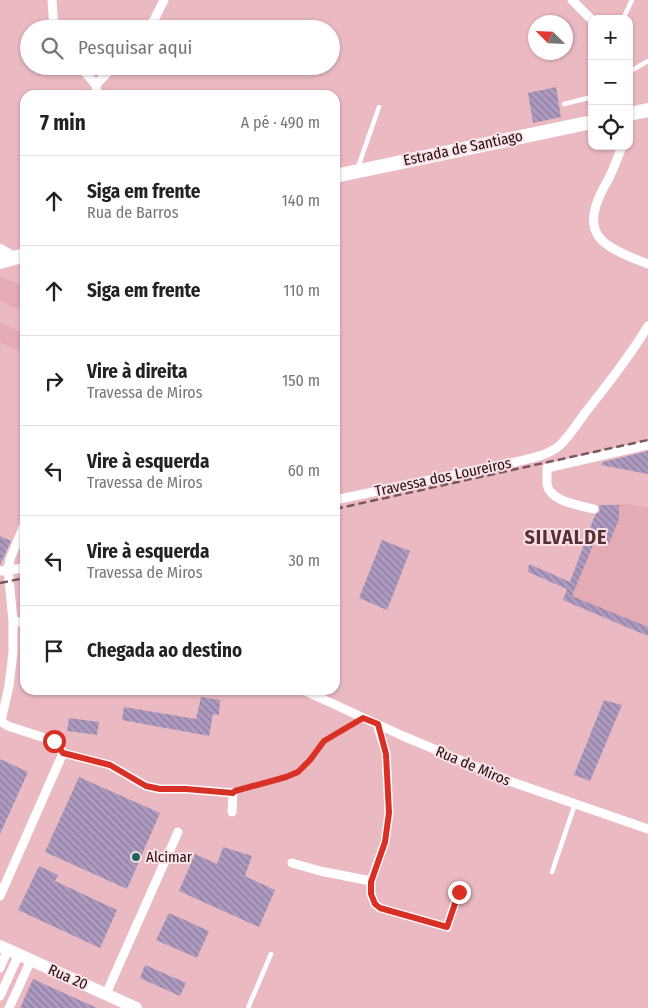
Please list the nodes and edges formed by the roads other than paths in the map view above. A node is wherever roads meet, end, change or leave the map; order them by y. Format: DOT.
graph roads {
  1 [pos="52,0"];
  2 [pos="164,0"];
  3 [pos="572,0"];
  4 [pos="632,0"];
  5 [pos="625,15"];
  6 [pos="588,16"];
  7 [pos="53,20"];
  8 [pos="154,20"];
  9 [pos="648,61"];
  10 [pos="633,70"];
  11 [pos="86,75"];
  12 [pos="108,75"];
  13 [pos="97,90"];
  14 [pos="588,99"];
  15 [pos="564,104"];
  16 [pos="379,107"];
  17 [pos="648,110"];
  18 [pos="633,113"];
  19 [pos="588,123"];
  20 [pos="620,150"];
  21 [pos="356,171"];
  22 [pos="340,175"];
  23 [pos="0,250"];
  24 [pos="20,257"];
  25 [pos="0,262"];
  26 [pos="648,264"];
  27 [pos="648,326"];
  28 [pos="648,445"];
  29 [pos="340,499"];
  30 [pos="594,509"];
  31 [pos="20,535"];
  32 [pos="20,568"];
  33 [pos="4,570"];
  34 [pos="13,621"];
  35 [pos="20,622"];
  36 [pos="314,695"];
  37 [pos="0,721"];
  38 [pos="378,724"];
  39 [pos="63,753"];
  40 [pos="575,804"];
  41 [pos="232,812"];
  42 [pos="648,829"];
  43 [pos="178,832"];
  44 [pos="292,863"];
  45 [pos="552,872"];
  46 [pos="371,882"];
  47 [pos="459,892"];
  48 [pos="0,896"];
  49 [pos="9,950"];
  50 [pos="271,954"];
  51 [pos="31,960"];
  52 [pos="0,968"];
  53 [pos="106,994"];
  54 [pos="0,996"];
  55 [pos="9,1008"];
  56 [pos="136,1008"];
  57 [pos="248,1008"];
  1 -- 7 [label="street"];
  2 -- 8 [label="street"];
  3 -- 6 [label="street"];
  4 -- 5 [label="lane"];
  9 -- 10 [label="lane"];
  11 -- 13 [label="street"];
  12 -- 13 [label="street"];
  14 -- 15 [label="lane"];
  16 -- 21 [label="lane"];
  17 -- 18 [label="main road"];
  19 -- 21 [label="main road, Estrada de Santiago"];
  20 -- 26 [label="street"];
  21 -- 22 [label="main road, Estrada de Santiago"];
  23 -- 24 [label="main road"];
  24 -- 25 [label="main road"];
  27 -- 29 [label="street, Travessa dos Loureiros"];
  28 -- 30 [label="street"];
  31 -- 33 [label="street"];
  32 -- 33 [label="street"];
  33 -- 34 [label="street"];
  34 -- 35 [label="street"];
  34 -- 37 [label="street"];
  36 -- 38 [label="street, Rua de Miros"];
  37 -- 39 [label="street"];
  38 -- 40 [label="street, Rua de Miros"];
  38 -- 46 [label="street"];
  39 -- 41 [label="street"];
  39 -- 48 [label="street"];
  40 -- 42 [label="street, Rua de Miros"];
  40 -- 45 [label="lane"];
  43 -- 53 [label="street"];
  44 -- 46 [label="street"];
  46 -- 47 [label="street"];
  49 -- 51 [label="main road, Rua 20"];
  49 -- 52 [label="street"];
  49 -- 54 [label="street"];
  50 -- 57 [label="lane"];
  51 -- 53 [label="main road, Rua 20"];
  51 -- 55 [label="street"];
  53 -- 56 [label="main road, Rua 20"];
}
